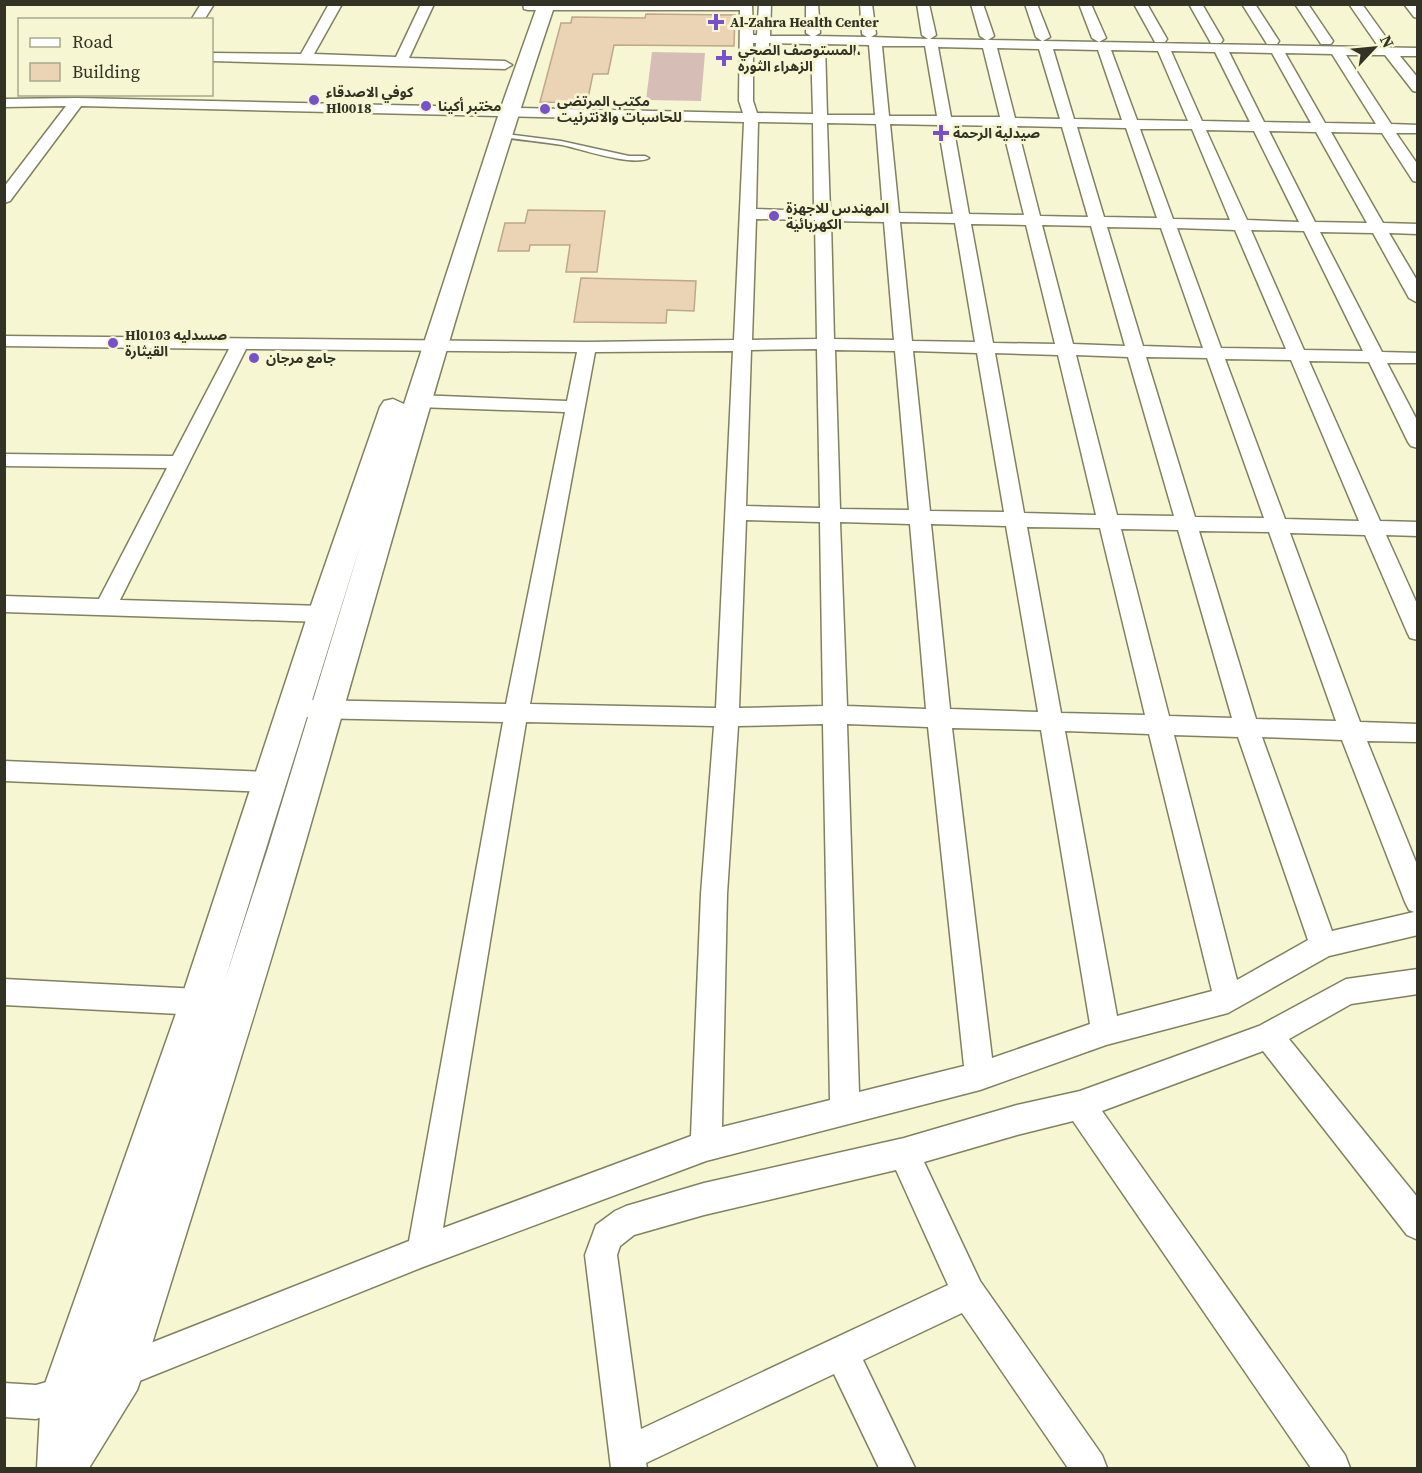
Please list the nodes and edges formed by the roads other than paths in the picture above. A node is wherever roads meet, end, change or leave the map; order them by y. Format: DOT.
graph roads {
  1 [pos="208,4"];
  2 [pos="336,4"];
  3 [pos="428,4"];
  4 [pos="765,4"];
  5 [pos="812,4"];
  6 [pos="866,4"];
  7 [pos="923,4"];
  8 [pos="977,4"];
  9 [pos="1031,4"];
  10 [pos="1086,4"];
  11 [pos="1140,4"];
  12 [pos="1195,4"];
  13 [pos="1248,4"];
  14 [pos="1301,4"];
  15 [pos="1355,4"];
  16 [pos="1410,4"];
  17 [pos="538,5"];
  18 [pos="746,5"];
  19 [pos="1418,14"];
  20 [pos="198,18"];
  21 [pos="746,35"];
  22 [pos="763,35"];
  23 [pos="816,37"];
  24 [pos="872,38"];
  25 [pos="930,39"];
  26 [pos="988,40"];
  27 [pos="1044,41"];
  28 [pos="1101,42"];
  29 [pos="1161,43"];
  30 [pos="1418,43"];
  31 [pos="1218,44"];
  32 [pos="1274,45"];
  33 [pos="1331,46"];
  34 [pos="1386,47"];
  35 [pos="1418,52"];
  36 [pos="213,57"];
  37 [pos="304,58"];
  38 [pos="400,62"];
  39 [pos="505,65"];
  40 [pos="1418,88"];
  41 [pos="140,99"];
  42 [pos="77,102"];
  43 [pos="4,103"];
  44 [pos="752,117"];
  45 [pos="820,118"];
  46 [pos="882,119"];
  47 [pos="500,120"];
  48 [pos="945,120"];
  49 [pos="1008,121"];
  50 [pos="1068,123"];
  51 [pos="1131,124"];
  52 [pos="1197,125"];
  53 [pos="1259,126"];
  54 [pos="1321,128"];
  55 [pos="1386,128"];
  56 [pos="1418,129"];
  57 [pos="645,158"];
  58 [pos="1418,178"];
  59 [pos="4,198"];
  60 [pos="748,214"];
  61 [pos="822,216"];
  62 [pos="891,218"];
  63 [pos="962,219"];
  64 [pos="1033,220"];
  65 [pos="1097,222"];
  66 [pos="1167,223"];
  67 [pos="1240,225"];
  68 [pos="1309,226"];
  69 [pos="1378,228"];
  70 [pos="1418,229"];
  71 [pos="1418,298"];
  72 [pos="4,341"];
  73 [pos="240,344"];
  74 [pos="826,344"];
  75 [pos="424,345"];
  76 [pos="742,346"];
  77 [pos="904,346"];
  78 [pos="587,347"];
  79 [pos="985,348"];
  80 [pos="1065,350"];
  81 [pos="1136,352"];
  82 [pos="1214,354"];
  83 [pos="1297,356"];
  84 [pos="1375,357"];
  85 [pos="1418,358"];
  86 [pos="417,401"];
  87 [pos="576,407"];
  88 [pos="1418,442"];
  89 [pos="4,460"];
  90 [pos="180,462"];
  91 [pos="734,513"];
  92 [pos="831,515"];
  93 [pos="920,517"];
  94 [pos="1015,519"];
  95 [pos="1108,521"];
  96 [pos="1187,523"];
  97 [pos="1277,525"];
  98 [pos="1372,528"];
  99 [pos="1418,529"];
  100 [pos="4,604"];
  101 [pos="105,608"];
  102 [pos="323,614"];
  103 [pos="1418,632"];
  104 [pos="293,709"];
  105 [pos="325,709"];
  106 [pos="516,714"];
  107 [pos="836,715"];
  108 [pos="727,717"];
  109 [pos="939,718"];
  110 [pos="1051,722"];
  111 [pos="1159,724"];
  112 [pos="1247,728"];
  113 [pos="1352,731"];
  114 [pos="1418,733"];
  115 [pos="4,771"];
  116 [pos="269,782"];
  117 [pos="1418,902"];
  118 [pos="1418,922"];
  119 [pos="1323,945"];
  120 [pos="1418,981"];
  121 [pos="4,992"];
  122 [pos="1228,1000"];
  123 [pos="199,1002"];
  124 [pos="1106,1032"];
  125 [pos="1268,1036"];
  126 [pos="980,1076"];
  127 [pos="1080,1105"];
  128 [pos="845,1110"];
  129 [pos="706,1146"];
  130 [pos="904,1153"];
  131 [pos="1418,1224"];
  132 [pos="423,1251"];
  133 [pos="969,1293"];
  134 [pos="842,1353"];
  135 [pos="120,1372"];
  136 [pos="65,1395"];
  137 [pos="4,1400"];
  138 [pos="628,1461"];
  139 [pos="61,1468"];
  140 [pos="897,1468"];
  141 [pos="1089,1468"];
  142 [pos="1332,1468"];
  1 -- 20 [label="street"];
  2 -- 37 [label="street"];
  3 -- 38 [label="street"];
  4 -- 22 [label="street"];
  5 -- 23 [label="street"];
  6 -- 24 [label="street"];
  7 -- 25 [label="street"];
  8 -- 26 [label="street"];
  9 -- 27 [label="street"];
  10 -- 28 [label="street"];
  11 -- 29 [label="street"];
  12 -- 31 [label="street"];
  13 -- 32 [label="street"];
  14 -- 33 [label="street"];
  15 -- 34 [label="street"];
  16 -- 19 [label="street"];
  17 -- 18 [label="street"];
  17 -- 39 [label="street"];
  17 -- 47 [label="street"];
  18 -- 21 [label="street"];
  21 -- 22 [label="street"];
  21 -- 44 [label="street"];
  22 -- 23 [label="street"];
  22 -- 44 [label="street"];
  23 -- 24 [label="street"];
  23 -- 45 [label="street"];
  24 -- 25 [label="street"];
  24 -- 46 [label="street"];
  25 -- 26 [label="street"];
  25 -- 48 [label="street"];
  26 -- 27 [label="street"];
  26 -- 49 [label="street"];
  27 -- 28 [label="street"];
  27 -- 50 [label="street"];
  28 -- 29 [label="street"];
  28 -- 51 [label="street"];
  29 -- 31 [label="street"];
  29 -- 52 [label="street"];
  30 -- 34 [label="street"];
  31 -- 32 [label="street"];
  31 -- 53 [label="street"];
  32 -- 33 [label="street"];
  32 -- 54 [label="street"];
  33 -- 34 [label="street"];
  33 -- 55 [label="street"];
  34 -- 35 [label="street"];
  34 -- 40 [label="street"];
  36 -- 37 [label="street"];
  37 -- 38 [label="street"];
  38 -- 39 [label="street"];
  39 -- 47 [label="street"];
  41 -- 42 [label="street"];
  41 -- 47 [label="street"];
  42 -- 43 [label="street"];
  42 -- 59 [label="street"];
  44 -- 45 [label="street"];
  44 -- 47 [label="street"];
  44 -- 60 [label="street"];
  45 -- 46 [label="street"];
  45 -- 61 [label="street"];
  46 -- 48 [label="street"];
  46 -- 62 [label="street"];
  47 -- 57 [label="lane"];
  47 -- 75 [label="street"];
  48 -- 49 [label="street"];
  48 -- 63 [label="street"];
  49 -- 50 [label="street"];
  49 -- 64 [label="street"];
  50 -- 51 [label="street"];
  50 -- 65 [label="street"];
  51 -- 52 [label="street"];
  51 -- 66 [label="street"];
  52 -- 53 [label="street"];
  52 -- 67 [label="street"];
  53 -- 54 [label="street"];
  53 -- 68 [label="street"];
  54 -- 55 [label="street"];
  54 -- 69 [label="street"];
  55 -- 56 [label="street"];
  55 -- 58 [label="street"];
  60 -- 61 [label="street"];
  60 -- 76 [label="street"];
  61 -- 62 [label="street"];
  61 -- 74 [label="street"];
  62 -- 63 [label="street"];
  62 -- 77 [label="street"];
  63 -- 64 [label="street"];
  63 -- 79 [label="street"];
  64 -- 65 [label="street"];
  64 -- 80 [label="street"];
  65 -- 66 [label="street"];
  65 -- 81 [label="street"];
  66 -- 67 [label="street"];
  66 -- 82 [label="street"];
  67 -- 68 [label="street"];
  67 -- 83 [label="street"];
  68 -- 69 [label="street"];
  68 -- 84 [label="street"];
  69 -- 70 [label="street"];
  69 -- 71 [label="street"];
  72 -- 73 [label="street"];
  73 -- 75 [label="street"];
  73 -- 90 [label="street"];
  74 -- 76 [label="street"];
  74 -- 77 [label="street"];
  74 -- 92 [label="street"];
  75 -- 78 [label="street"];
  75 -- 86 [label="street"];
  75 -- 102 [label="street"];
  76 -- 78 [label="street"];
  76 -- 91 [label="street"];
  77 -- 79 [label="street"];
  77 -- 93 [label="street"];
  78 -- 87 [label="street"];
  79 -- 80 [label="street"];
  79 -- 94 [label="street"];
  80 -- 81 [label="street"];
  80 -- 95 [label="street"];
  81 -- 82 [label="street"];
  81 -- 96 [label="street"];
  82 -- 83 [label="street"];
  82 -- 97 [label="street"];
  83 -- 84 [label="street"];
  83 -- 98 [label="street"];
  84 -- 85 [label="street"];
  84 -- 88 [label="street"];
  86 -- 87 [label="street"];
  86 -- 105 [label="street"];
  87 -- 106 [label="street"];
  89 -- 90 [label="street"];
  90 -- 101 [label="street"];
  91 -- 92 [label="street"];
  91 -- 108 [label="street"];
  92 -- 93 [label="street"];
  92 -- 107 [label="street"];
  93 -- 94 [label="street"];
  93 -- 109 [label="street"];
  94 -- 95 [label="street"];
  94 -- 110 [label="street"];
  95 -- 96 [label="street"];
  95 -- 111 [label="street"];
  96 -- 97 [label="street"];
  96 -- 112 [label="street"];
  97 -- 98 [label="street"];
  97 -- 113 [label="street"];
  98 -- 99 [label="street"];
  98 -- 103 [label="street"];
  100 -- 101 [label="street"];
  101 -- 102 [label="street"];
  102 -- 104 [label="street"];
  104 -- 105 [label="street"];
  104 -- 116 [label="street"];
  105 -- 106 [label="street"];
  105 -- 135 [label="street"];
  106 -- 108 [label="street"];
  106 -- 132 [label="street"];
  107 -- 108 [label="street"];
  107 -- 109 [label="street"];
  107 -- 128 [label="street"];
  108 -- 129 [label="street"];
  109 -- 110 [label="street"];
  109 -- 126 [label="street"];
  110 -- 111 [label="street"];
  110 -- 124 [label="street"];
  111 -- 112 [label="street"];
  111 -- 122 [label="street"];
  112 -- 113 [label="street"];
  112 -- 119 [label="street"];
  113 -- 114 [label="street"];
  113 -- 117 [label="street"];
  115 -- 116 [label="street"];
  116 -- 123 [label="street"];
  118 -- 119 [label="street"];
  119 -- 122 [label="street"];
  120 -- 125 [label="street"];
  121 -- 123 [label="street"];
  122 -- 124 [label="street"];
  123 -- 136 [label="street"];
  124 -- 126 [label="street"];
  125 -- 127 [label="street"];
  125 -- 131 [label="street"];
  126 -- 128 [label="street"];
  127 -- 130 [label="street"];
  127 -- 142 [label="street"];
  128 -- 129 [label="street"];
  129 -- 132 [label="street"];
  130 -- 133 [label="street"];
  130 -- 138 [label="street"];
  132 -- 135 [label="street"];
  133 -- 134 [label="street"];
  133 -- 141 [label="street"];
  134 -- 138 [label="street"];
  134 -- 140 [label="street"];
  135 -- 136 [label="street"];
  135 -- 139 [label="street"];
  136 -- 137 [label="street"];
  136 -- 139 [label="street"];
}
